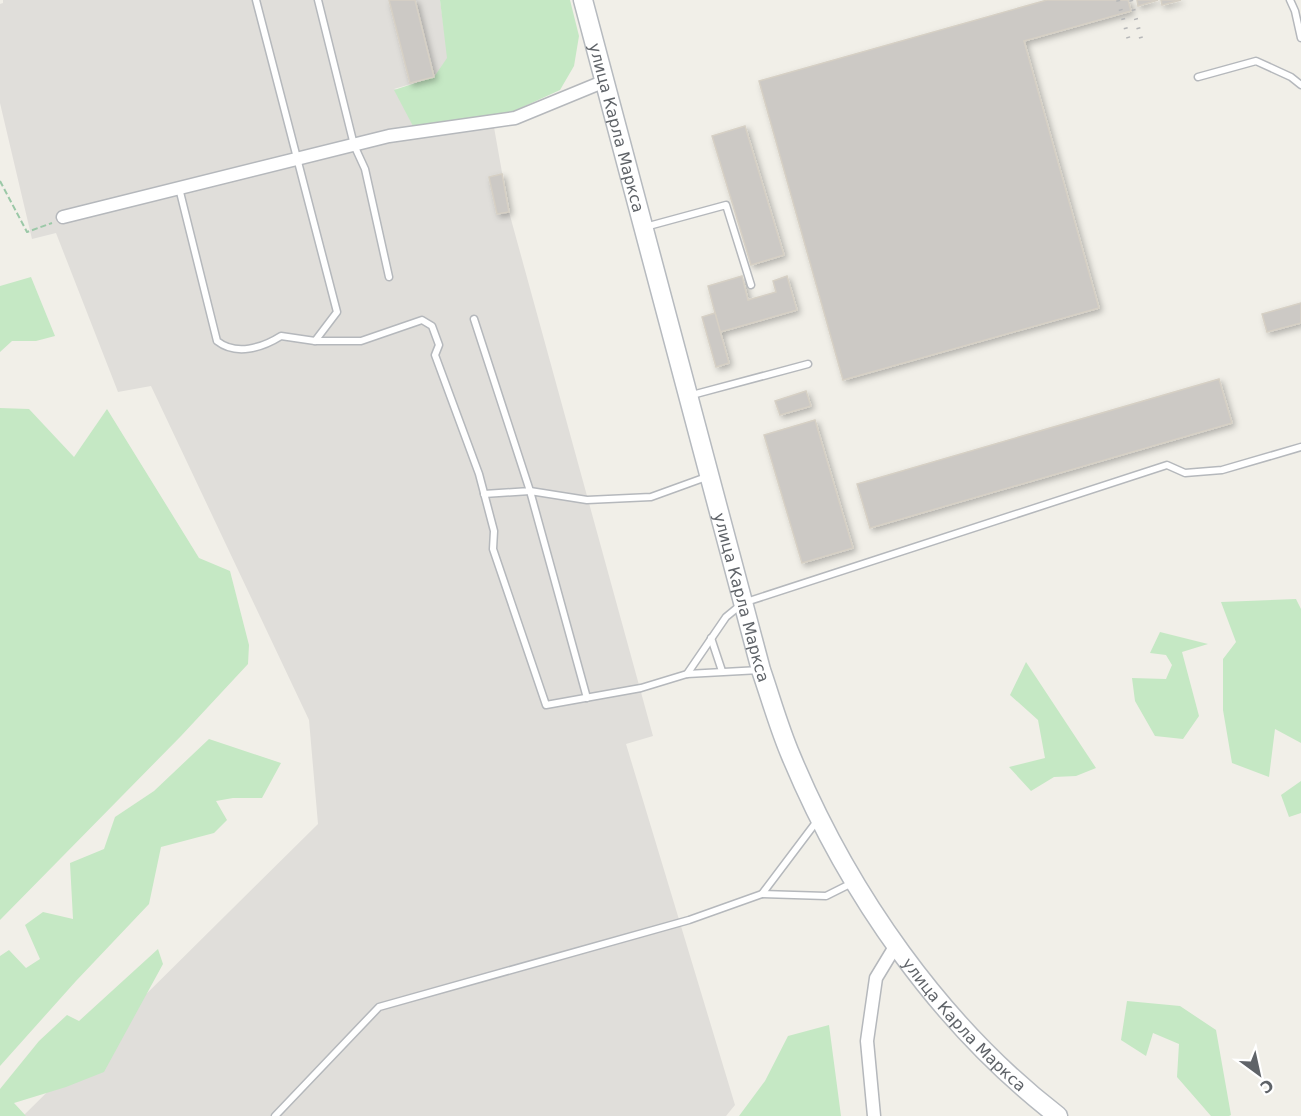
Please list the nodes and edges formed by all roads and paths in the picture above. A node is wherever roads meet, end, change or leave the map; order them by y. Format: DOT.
graph roads {
  1 [pos="256,0"];
  2 [pos="318,0"];
  3 [pos="584,0"];
  4 [pos="1290,0"];
  5 [pos="1301,38"];
  6 [pos="1198,77"];
  7 [pos="605,81"];
  8 [pos="1301,85"];
  9 [pos="354,145"];
  10 [pos="297,159"];
  11 [pos="0,181"];
  12 [pos="179,188"];
  13 [pos="63,218"];
  14 [pos="644,227"];
  15 [pos="389,278"];
  16 [pos="751,285"];
  17 [pos="474,319"];
  18 [pos="315,341"];
  19 [pos="808,364"];
  20 [pos="688,396"];
  21 [pos="1301,447"];
  22 [pos="709,476"];
  23 [pos="530,491"];
  24 [pos="484,494"];
  25 [pos="743,603"];
  26 [pos="711,638"];
  27 [pos="722,670"];
  28 [pos="761,670"];
  29 [pos="687,674"];
  30 [pos="587,698"];
  31 [pos="819,818"];
  32 [pos="854,882"];
  33 [pos="762,894"];
  34 [pos="896,945"];
  35 [pos="275,1116"];
  36 [pos="874,1116"];
  37 [pos="1058,1116"];
  1 -- 10 [label="lane"];
  2 -- 9 [label="lane"];
  3 -- 7 [label="main road, улица Карла Маркса"];
  4 -- 5 [label="lane"];
  6 -- 8 [label="lane"];
  7 -- 9 [label="street"];
  7 -- 14 [label="main road, улица Карла Маркса"];
  9 -- 10 [label="street"];
  9 -- 15 [label="lane"];
  10 -- 12 [label="street"];
  10 -- 18 [label="lane"];
  11 -- 13 [label="path"];
  12 -- 13 [label="street"];
  12 -- 18 [label="lane"];
  14 -- 16 [label="lane"];
  14 -- 20 [label="main road, улица Карла Маркса"];
  17 -- 23 [label="lane"];
  18 -- 24 [label="lane"];
  19 -- 20 [label="lane"];
  20 -- 22 [label="main road, улица Карла Маркса"];
  21 -- 25 [label="lane"];
  22 -- 23 [label="lane"];
  22 -- 25 [label="main road, улица Карла Маркса"];
  23 -- 24 [label="lane"];
  23 -- 30 [label="lane"];
  24 -- 30 [label="lane"];
  25 -- 26 [label="lane"];
  25 -- 28 [label="main road, улица Карла Маркса"];
  26 -- 27 [label="lane"];
  26 -- 29 [label="lane"];
  27 -- 28 [label="lane"];
  27 -- 29 [label="lane"];
  28 -- 31 [label="main road, улица Карла Маркса"];
  29 -- 30 [label="lane"];
  31 -- 32 [label="main road, улица Карла Маркса"];
  31 -- 33 [label="lane"];
  32 -- 33 [label="lane"];
  32 -- 34 [label="main road, улица Карла Маркса"];
  33 -- 35 [label="lane"];
  34 -- 36 [label="street"];
  34 -- 37 [label="main road, улица Карла Маркса"];
}
